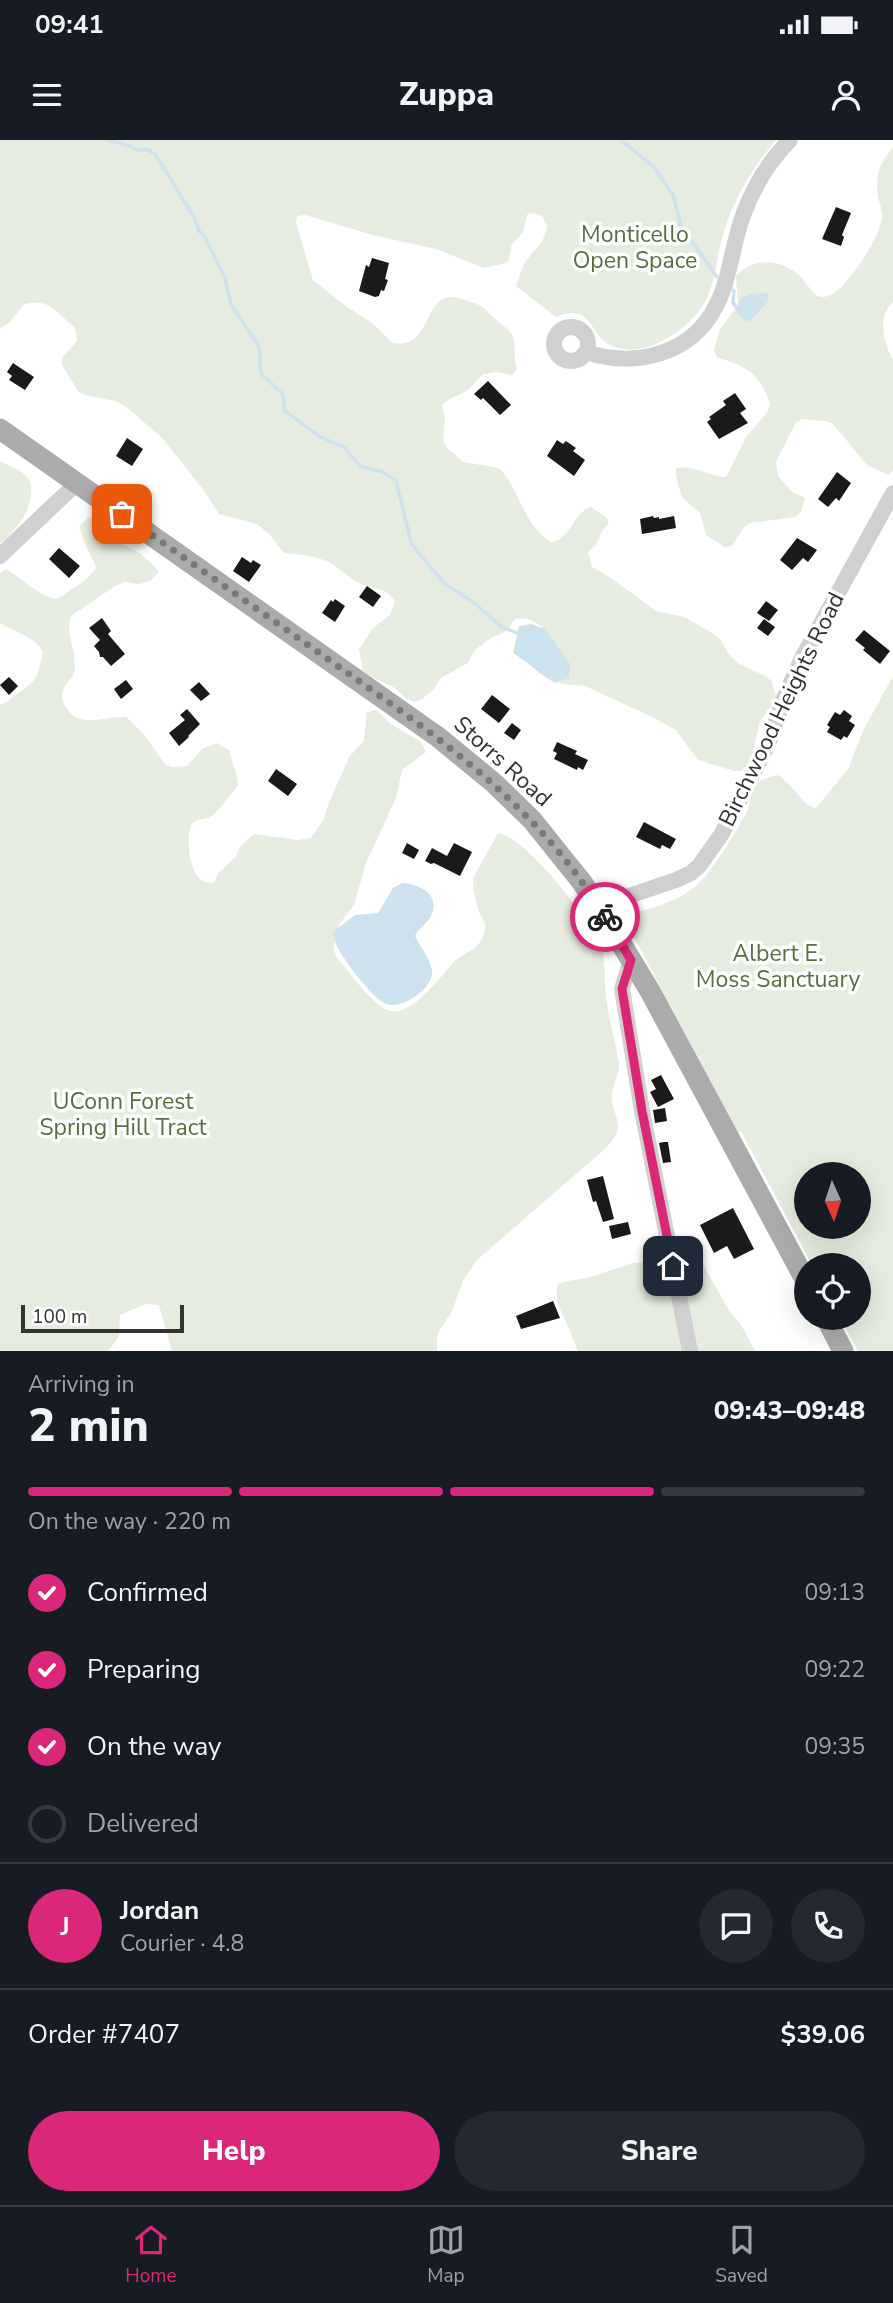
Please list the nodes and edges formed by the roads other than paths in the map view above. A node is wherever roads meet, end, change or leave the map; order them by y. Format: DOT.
graph roads {
  1 [pos="790,140"];
  2 [pos="586,352"];
  3 [pos="0,429"];
  4 [pos="77,483"];
  5 [pos="893,493"];
  6 [pos="0,556"];
  7 [pos="600,909"];
  8 [pos="631,960"];
  9 [pos="794,1259"];
  10 [pos="832,1330"];
  11 [pos="690,1351"];
  12 [pos="843,1351"];
  1 -- 2 [label="street"];
  3 -- 4 [label="main road, Storrs Road"];
  4 -- 6 [label="street"];
  4 -- 7 [label="main road, Storrs Road"];
  5 -- 7 [label="street, Birchwood Heights Road"];
  7 -- 8 [label="main road, Storrs Road"];
  8 -- 9 [label="main road, Storrs Road"];
  8 -- 11 [label="street"];
  10 -- 12 [label="main road"];
}
